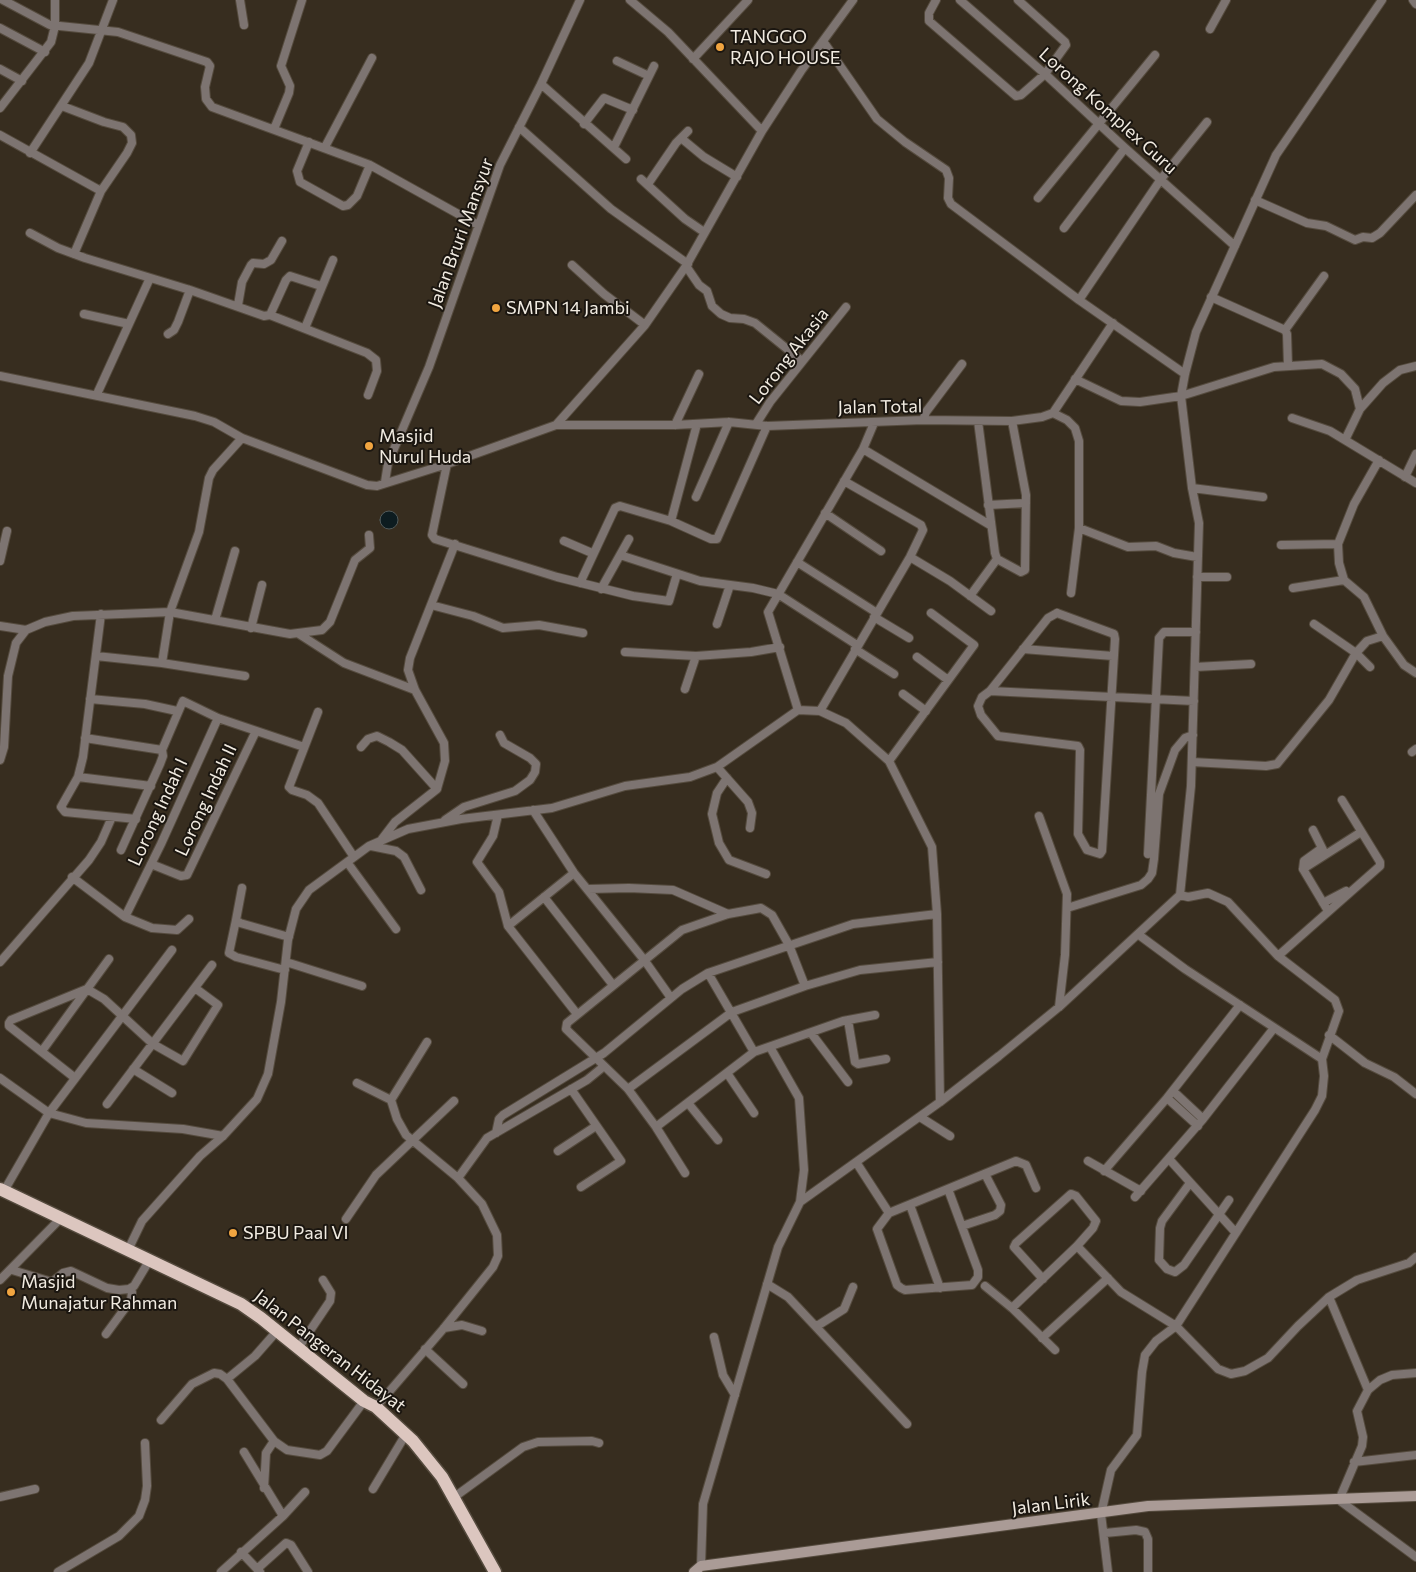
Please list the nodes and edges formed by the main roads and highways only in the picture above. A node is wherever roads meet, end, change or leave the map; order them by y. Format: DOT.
graph roads {
  1 [pos="2,1190"];
  2 [pos="1416,1496"];
  3 [pos="698,1569"];
  4 [pos="495,1572"];
  1 -- 4 [label="highway, Jalan Pangeran Hidayat"];
  2 -- 3 [label="main road, Jalan Lirik"];
}
